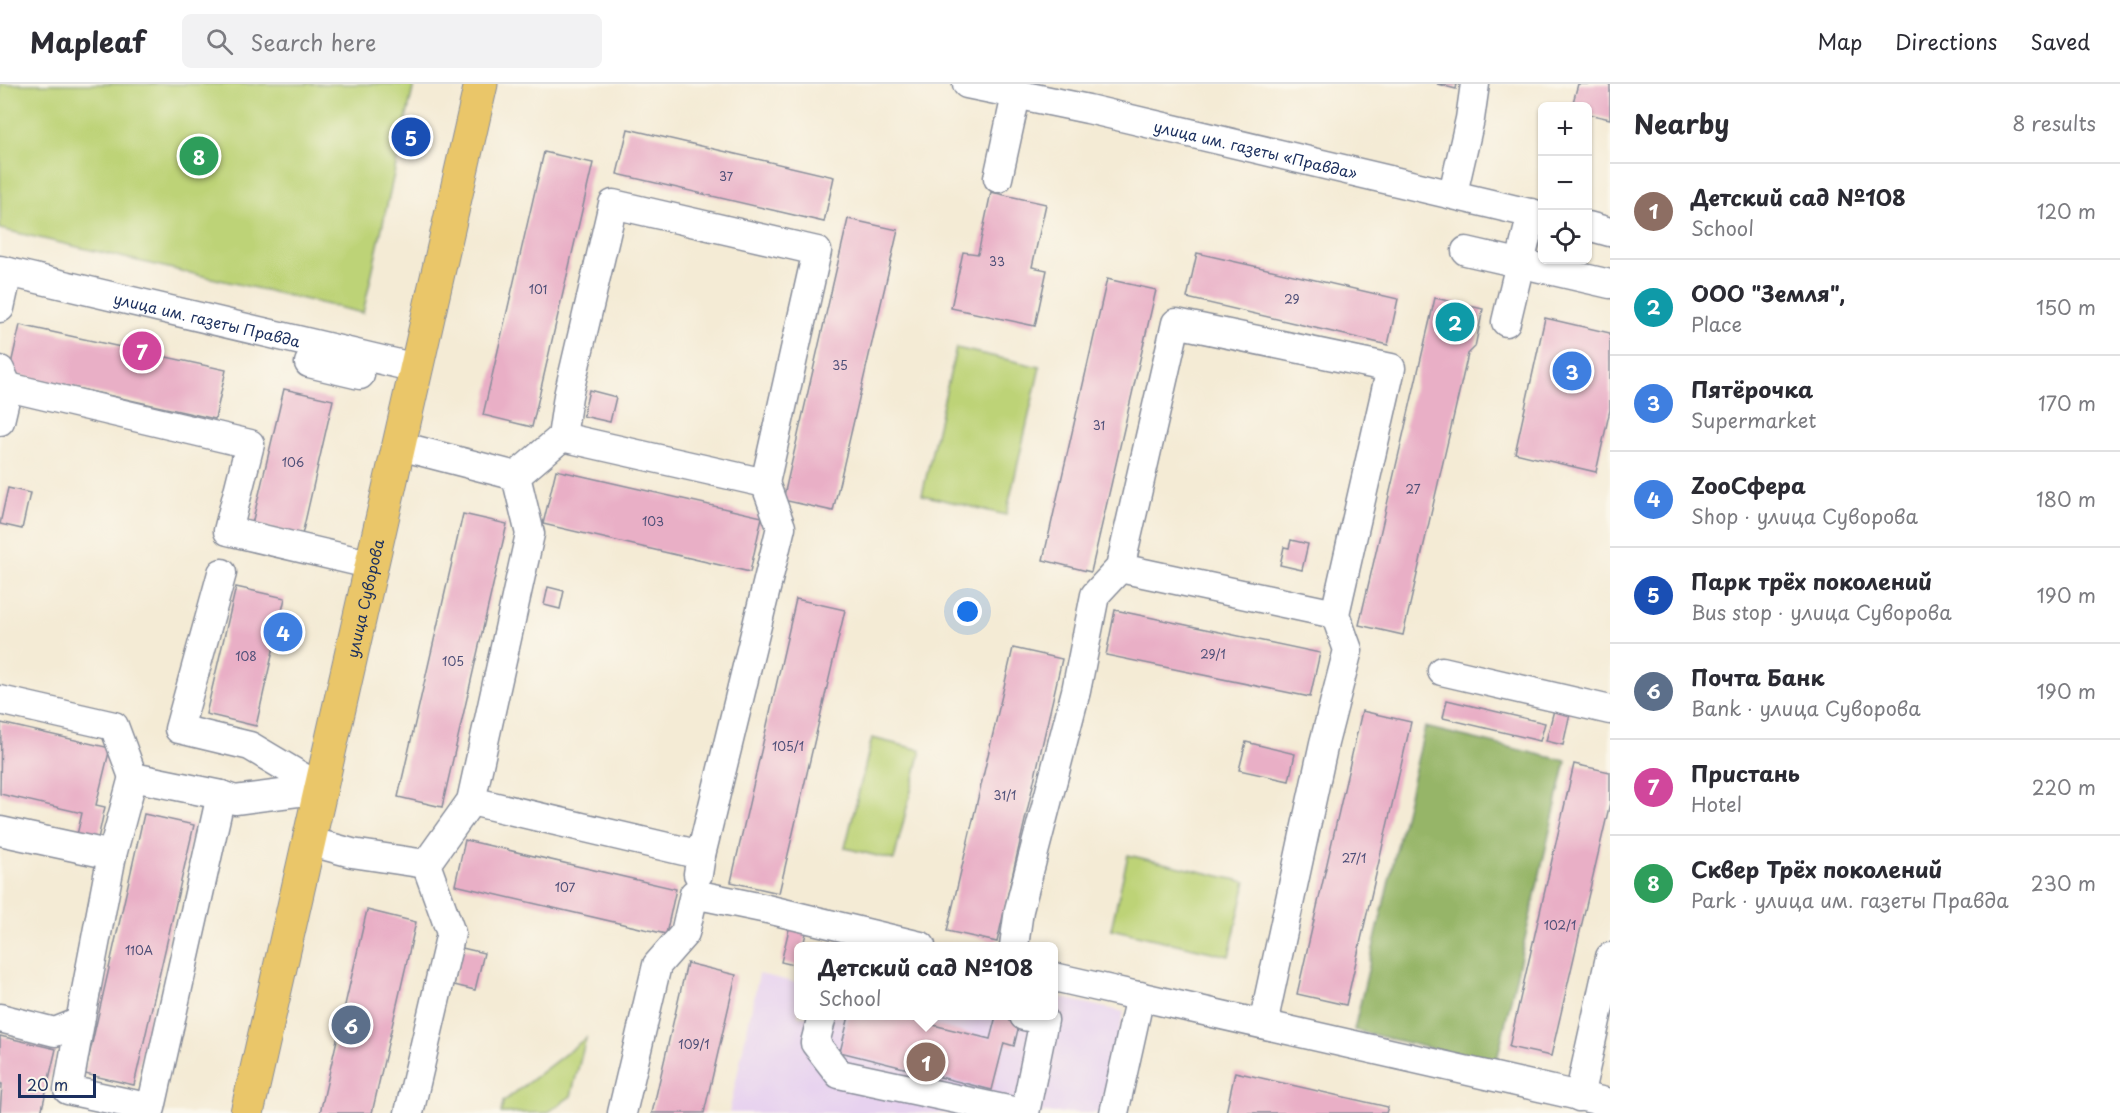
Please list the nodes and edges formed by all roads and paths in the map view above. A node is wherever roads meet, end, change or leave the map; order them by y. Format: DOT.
graph roads {
  1 [pos="481,84"];
  2 [pos="967,84"];
  3 [pos="1475,84"];
  4 [pos="1016,95"];
  5 [pos="1091,97"];
  6 [pos="998,178"];
  7 [pos="1453,193"];
  8 [pos="1537,215"];
  9 [pos="1592,227"];
  10 [pos="1610,232"];
  11 [pos="1466,251"];
  12 [pos="1520,263"];
  13 [pos="1610,284"];
  14 [pos="2,286"];
  15 [pos="1506,322"];
  16 [pos="416,368"];
  17 [pos="360,375"];
  18 [pos="4,378"];
  19 [pos="0,421"];
  20 [pos="562,437"];
  21 [pos="400,446"];
  22 [pos="516,476"];
  23 [pos="765,483"];
  24 [pos="372,565"];
  25 [pos="1120,568"];
  26 [pos="222,573"];
  27 [pos="1335,614"];
  28 [pos="1442,671"];
  29 [pos="0,700"];
  30 [pos="1610,710"];
  31 [pos="133,777"];
  32 [pos="322,789"];
  33 [pos="221,795"];
  34 [pos="471,801"];
  35 [pos="0,831"];
  36 [pos="308,841"];
  37 [pos="112,855"];
  38 [pos="701,855"];
  39 [pos="426,864"];
  40 [pos="694,894"];
  41 [pos="904,942"];
  42 [pos="1015,942"];
  43 [pos="1610,957"];
  44 [pos="1058,978"];
  45 [pos="1140,996"];
  46 [pos="0,1018"];
  47 [pos="821,1020"];
  48 [pos="1044,1020"];
  49 [pos="80,1022"];
  50 [pos="1263,1024"];
  51 [pos="1579,1097"];
  52 [pos="65,1101"];
  53 [pos="1610,1103"];
  54 [pos="247,1113"];
  55 [pos="409,1113"];
  56 [pos="622,1113"];
  57 [pos="1023,1113"];
  58 [pos="1114,1113"];
  1 -- 16 [label="main road, улица Суворова"];
  2 -- 4 [label="street, улица им. газеты «Правда»"];
  3 -- 7 [label="street"];
  4 -- 5 [label="street, улица им. газеты «Правда»"];
  4 -- 6 [label="street"];
  5 -- 7 [label="street, улица им. газеты «Правда»"];
  7 -- 8 [label="street, улица им. газеты «Правда»"];
  8 -- 12 [label="street"];
  9 -- 10 [label="street"];
  11 -- 12 [label="street"];
  12 -- 13 [label="street"];
  12 -- 15 [label="street"];
  14 -- 16 [label="street, улица им. газеты Правда"];
  14 -- 17 [label="street"];
  16 -- 21 [label="main road, улица Суворова"];
  18 -- 19 [label="street"];
  18 -- 24 [label="street"];
  20 -- 22 [label="street"];
  20 -- 23 [label="street"];
  20 -- 23 [label="street"];
  21 -- 22 [label="street"];
  21 -- 24 [label="main road, улица Суворова"];
  22 -- 34 [label="street"];
  23 -- 38 [label="street"];
  24 -- 32 [label="main road, улица Суворова"];
  25 -- 27 [label="street"];
  25 -- 27 [label="street"];
  25 -- 42 [label="street"];
  26 -- 32 [label="street"];
  27 -- 50 [label="street"];
  28 -- 30 [label="street"];
  29 -- 31 [label="street"];
  31 -- 33 [label="street"];
  31 -- 37 [label="street"];
  32 -- 33 [label="street"];
  32 -- 36 [label="main road, улица Суворова"];
  33 -- 52 [label="street"];
  34 -- 38 [label="street"];
  34 -- 39 [label="street"];
  35 -- 37 [label="street"];
  36 -- 39 [label="street"];
  36 -- 54 [label="main road, улица Суворова"];
  37 -- 49 [label="street"];
  38 -- 40 [label="street"];
  39 -- 55 [label="street"];
  40 -- 41 [label="street"];
  40 -- 56 [label="street"];
  43 -- 51 [label="street"];
  44 -- 45 [label="street"];
  45 -- 50 [label="street"];
  45 -- 58 [label="street"];
  46 -- 49 [label="street"];
  47 -- 57 [label="street"];
  48 -- 57 [label="street"];
  49 -- 52 [label="street"];
  50 -- 51 [label="street"];
  51 -- 53 [label="street"];
}
